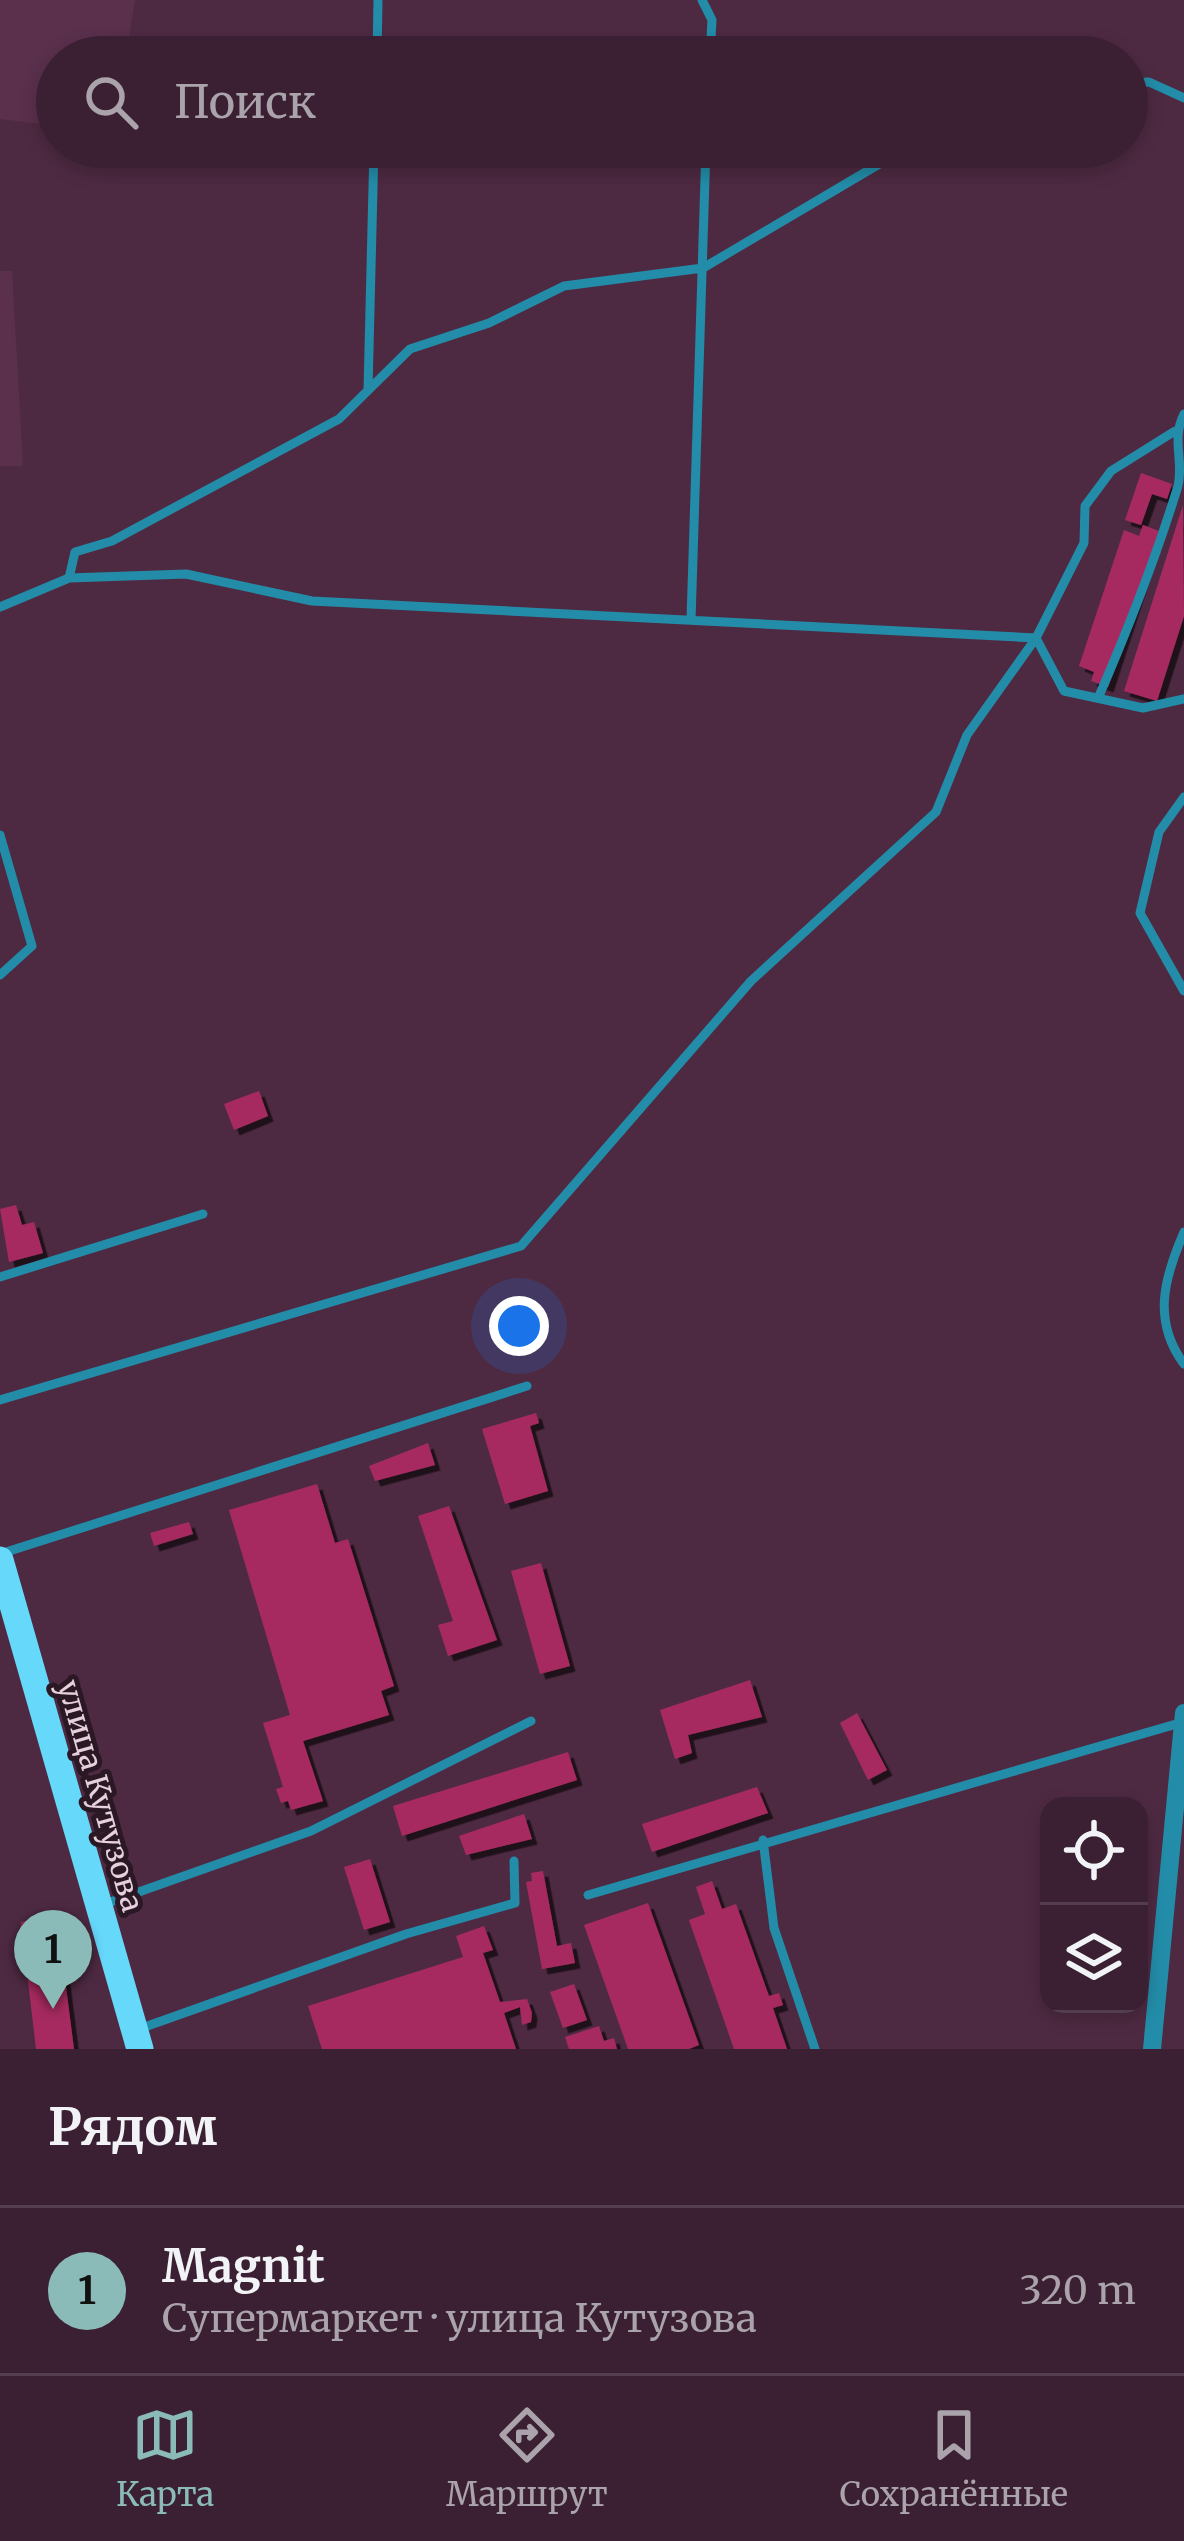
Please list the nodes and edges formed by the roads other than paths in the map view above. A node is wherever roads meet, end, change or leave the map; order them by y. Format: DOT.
graph roads {
  1 [pos="378,0"];
  2 [pos="702,0"];
  3 [pos="377,36"];
  4 [pos="711,36"];
  5 [pos="1148,82"];
  6 [pos="1184,98"];
  7 [pos="373,168"];
  8 [pos="705,168"];
  9 [pos="872,168"];
  10 [pos="703,268"];
  11 [pos="368,390"];
  12 [pos="1184,414"];
  13 [pos="1175,431"];
  14 [pos="69,578"];
  15 [pos="0,607"];
  16 [pos="691,620"];
  17 [pos="1036,638"];
  18 [pos="1100,696"];
  19 [pos="1184,700"];
  20 [pos="1184,797"];
  21 [pos="0,835"];
  22 [pos="0,975"];
  23 [pos="1184,991"];
  24 [pos="203,1214"];
  25 [pos="1184,1232"];
  26 [pos="0,1277"];
  27 [pos="1184,1364"];
  28 [pos="527,1386"];
  29 [pos="0,1400"];
  30 [pos="0,1557"];
  31 [pos="1183,1718"];
  32 [pos="531,1721"];
  33 [pos="763,1840"];
  34 [pos="514,1861"];
  35 [pos="588,1895"];
  36 [pos="97,1907"];
  37 [pos="137,2040"];
  38 [pos="815,2049"];
  39 [pos="1152,2049"];
  1 -- 3 [label="lane"];
  2 -- 4 [label="lane"];
  5 -- 6 [label="lane"];
  7 -- 11 [label="lane"];
  8 -- 10 [label="lane"];
  9 -- 10 [label="lane"];
  10 -- 11 [label="lane"];
  10 -- 16 [label="lane"];
  11 -- 14 [label="lane"];
  12 -- 13 [label="lane"];
  13 -- 17 [label="lane"];
  13 -- 18 [label="lane"];
  14 -- 15 [label="lane"];
  14 -- 16 [label="lane"];
  16 -- 17 [label="lane"];
  17 -- 18 [label="lane"];
  17 -- 29 [label="lane"];
  18 -- 19 [label="lane"];
  20 -- 23 [label="lane"];
  21 -- 22 [label="lane"];
  24 -- 26 [label="lane"];
  25 -- 27 [label="lane"];
  28 -- 30 [label="lane"];
  30 -- 36 [label="main road, улица Кутузова"];
  31 -- 33 [label="lane"];
  31 -- 39 [label="street"];
  32 -- 36 [label="lane"];
  33 -- 35 [label="lane"];
  33 -- 38 [label="lane"];
  34 -- 37 [label="lane"];
  36 -- 37 [label="main road, улица Кутузова"];
}
